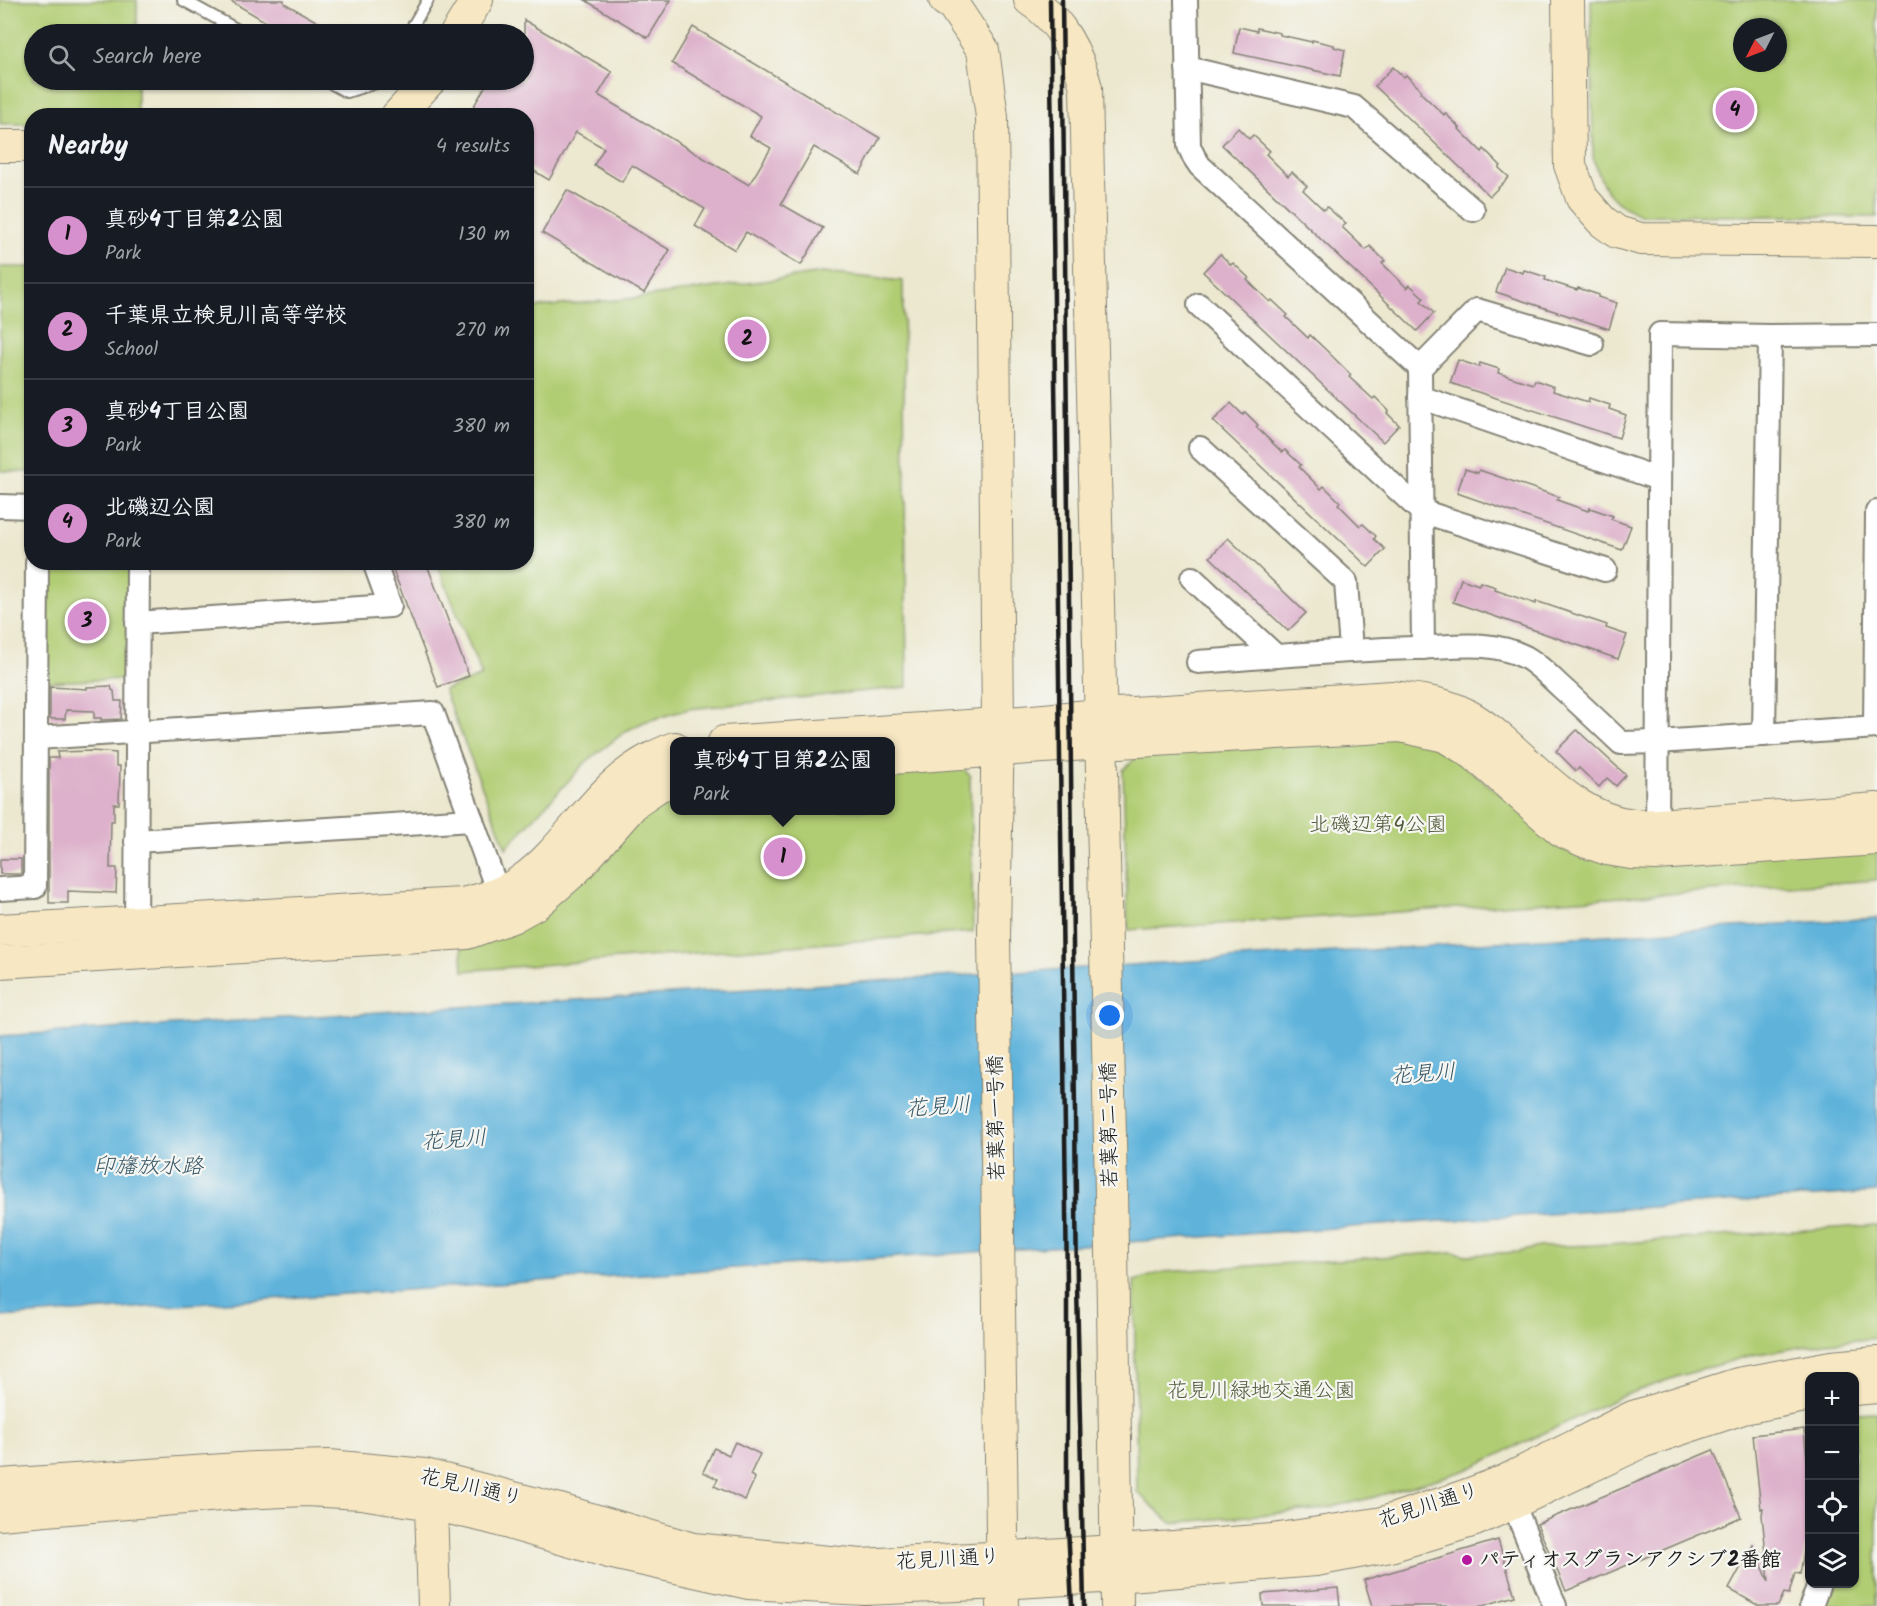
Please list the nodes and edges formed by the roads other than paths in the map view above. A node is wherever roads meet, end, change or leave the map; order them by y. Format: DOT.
graph roads {
  1 [pos="183,0"];
  2 [pos="477,0"];
  3 [pos="945,0"];
  4 [pos="1030,0"];
  5 [pos="1186,0"];
  6 [pos="1568,0"];
  7 [pos="426,1"];
  8 [pos="227,24"];
  9 [pos="413,24"];
  10 [pos="462,24"];
  11 [pos="1187,68"];
  12 [pos="421,90"];
  13 [pos="404,108"];
  14 [pos="0,146"];
  15 [pos="24,146"];
  16 [pos="1473,210"];
  17 [pos="1877,241"];
  18 [pos="1199,305"];
  19 [pos="1877,335"];
  20 [pos="1770,336"];
  21 [pos="1592,344"];
  22 [pos="1420,368"];
  23 [pos="1420,396"];
  24 [pos="1200,448"];
  25 [pos="1659,479"];
  26 [pos="0,506"];
  27 [pos="24,507"];
  28 [pos="1421,510"];
  29 [pos="1877,512"];
  30 [pos="37,570"];
  31 [pos="138,570"];
  32 [pos="377,570"];
  33 [pos="1605,570"];
  34 [pos="1192,578"];
  35 [pos="137,623"];
  36 [pos="1423,648"];
  37 [pos="1351,650"];
  38 [pos="1276,656"];
  39 [pos="1198,662"];
  40 [pos="1876,727"];
  41 [pos="1100,729"];
  42 [pos="137,733"];
  43 [pos="1764,735"];
  44 [pos="998,737"];
  45 [pos="36,738"];
  46 [pos="895,739"];
  47 [pos="1658,742"];
  48 [pos="670,750"];
  49 [pos="895,757"];
  50 [pos="670,782"];
  51 [pos="1877,809"];
  52 [pos="471,820"];
  53 [pos="1657,839"];
  54 [pos="1877,839"];
  55 [pos="136,841"];
  56 [pos="0,889"];
  57 [pos="506,906"];
  58 [pos="136,923"];
  59 [pos="0,930"];
  60 [pos="135,955"];
  61 [pos="0,962"];
  62 [pos="1877,1363"];
  63 [pos="1877,1387"];
  64 [pos="1859,1389"];
  65 [pos="1805,1396"];
  66 [pos="0,1485"];
  67 [pos="1513,1503"];
  68 [pos="432,1504"];
  69 [pos="0,1514"];
  70 [pos="1117,1578"];
  71 [pos="1002,1582"];
  72 [pos="1818,1588"];
  73 [pos="433,1601"];
  74 [pos="1555,1606"];
  75 [pos="1810,1606"];
  1 -- 8 [label="lane"];
  2 -- 10 [label="street"];
  3 -- 44 [label="street, 若葉第一号橋"];
  4 -- 41 [label="street, 若葉第二号橋"];
  5 -- 11 [label="street"];
  6 -- 17 [label="street"];
  7 -- 9 [label="lane"];
  11 -- 16 [label="street"];
  11 -- 22 [label="street"];
  12 -- 13 [label="street"];
  14 -- 15 [label="street"];
  18 -- 28 [label="street"];
  19 -- 20 [label="street"];
  20 -- 25 [label="street"];
  20 -- 43 [label="street"];
  21 -- 22 [label="street"];
  22 -- 23 [label="street"];
  23 -- 25 [label="street"];
  23 -- 28 [label="street"];
  24 -- 37 [label="street"];
  25 -- 47 [label="street"];
  26 -- 27 [label="street"];
  28 -- 33 [label="street"];
  28 -- 36 [label="street"];
  29 -- 40 [label="street"];
  30 -- 45 [label="street"];
  31 -- 35 [label="street"];
  32 -- 35 [label="street"];
  34 -- 38 [label="street"];
  35 -- 42 [label="street"];
  36 -- 37 [label="street"];
  36 -- 47 [label="street"];
  37 -- 38 [label="street"];
  38 -- 39 [label="street"];
  40 -- 43 [label="street"];
  41 -- 44 [label="street"];
  41 -- 53 [label="street"];
  41 -- 70 [label="street, 若葉第二号橋"];
  42 -- 45 [label="street"];
  42 -- 52 [label="street"];
  42 -- 55 [label="street"];
  43 -- 47 [label="street"];
  44 -- 46 [label="street"];
  44 -- 49 [label="street"];
  44 -- 71 [label="street, 若葉第一号橋"];
  45 -- 56 [label="street"];
  47 -- 53 [label="street"];
  48 -- 57 [label="street"];
  50 -- 57 [label="street"];
  51 -- 53 [label="street"];
  52 -- 55 [label="street"];
  52 -- 57 [label="street"];
  53 -- 54 [label="street"];
  55 -- 58 [label="street"];
  57 -- 58 [label="street"];
  57 -- 60 [label="street"];
  58 -- 59 [label="street"];
  58 -- 60 [label="street"];
  60 -- 61 [label="street"];
  62 -- 70 [label="street, 花見川通り"];
  63 -- 64 [label="street"];
  65 -- 67 [label="street, 花見川通り"];
  66 -- 71 [label="street, 花見川通り"];
  67 -- 70 [label="street, 花見川通り"];
  67 -- 74 [label="street"];
  68 -- 69 [label="street, 花見川通り"];
  68 -- 71 [label="street, 花見川通り"];
  68 -- 73 [label="street"];
  70 -- 71 [label="street, 花見川通り"];
  72 -- 75 [label="street"];
}
